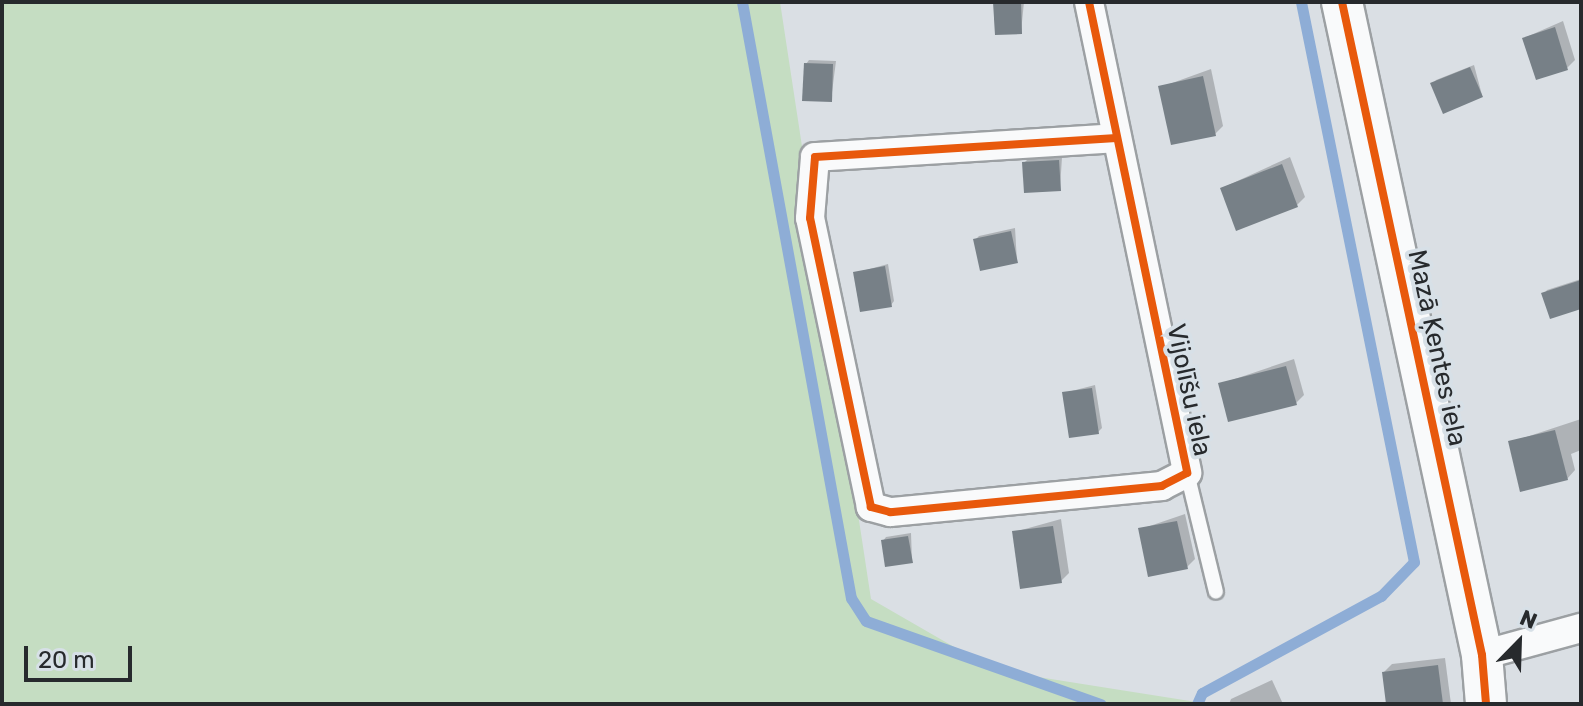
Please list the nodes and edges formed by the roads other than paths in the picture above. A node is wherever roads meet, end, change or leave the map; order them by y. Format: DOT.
graph roads {
  1 [pos="1089,2"];
  2 [pos="1342,2"];
  3 [pos="1116,138"];
  4 [pos="1187,473"];
  5 [pos="1216,592"];
  6 [pos="1581,628"];
  7 [pos="1482,655"];
  8 [pos="1486,704"];
  1 -- 3 [label="street, Vijolīšu iela"];
  2 -- 7 [label="street, Mazā Ķentes iela"];
  3 -- 4 [label="street, Vijolīšu iela"];
  3 -- 4 [label="street, Vijolīšu iela"];
  4 -- 5 [label="lane, Vijolīšu iela"];
  6 -- 7 [label="street"];
  7 -- 8 [label="street, Mazā Ķentes iela"];
}
